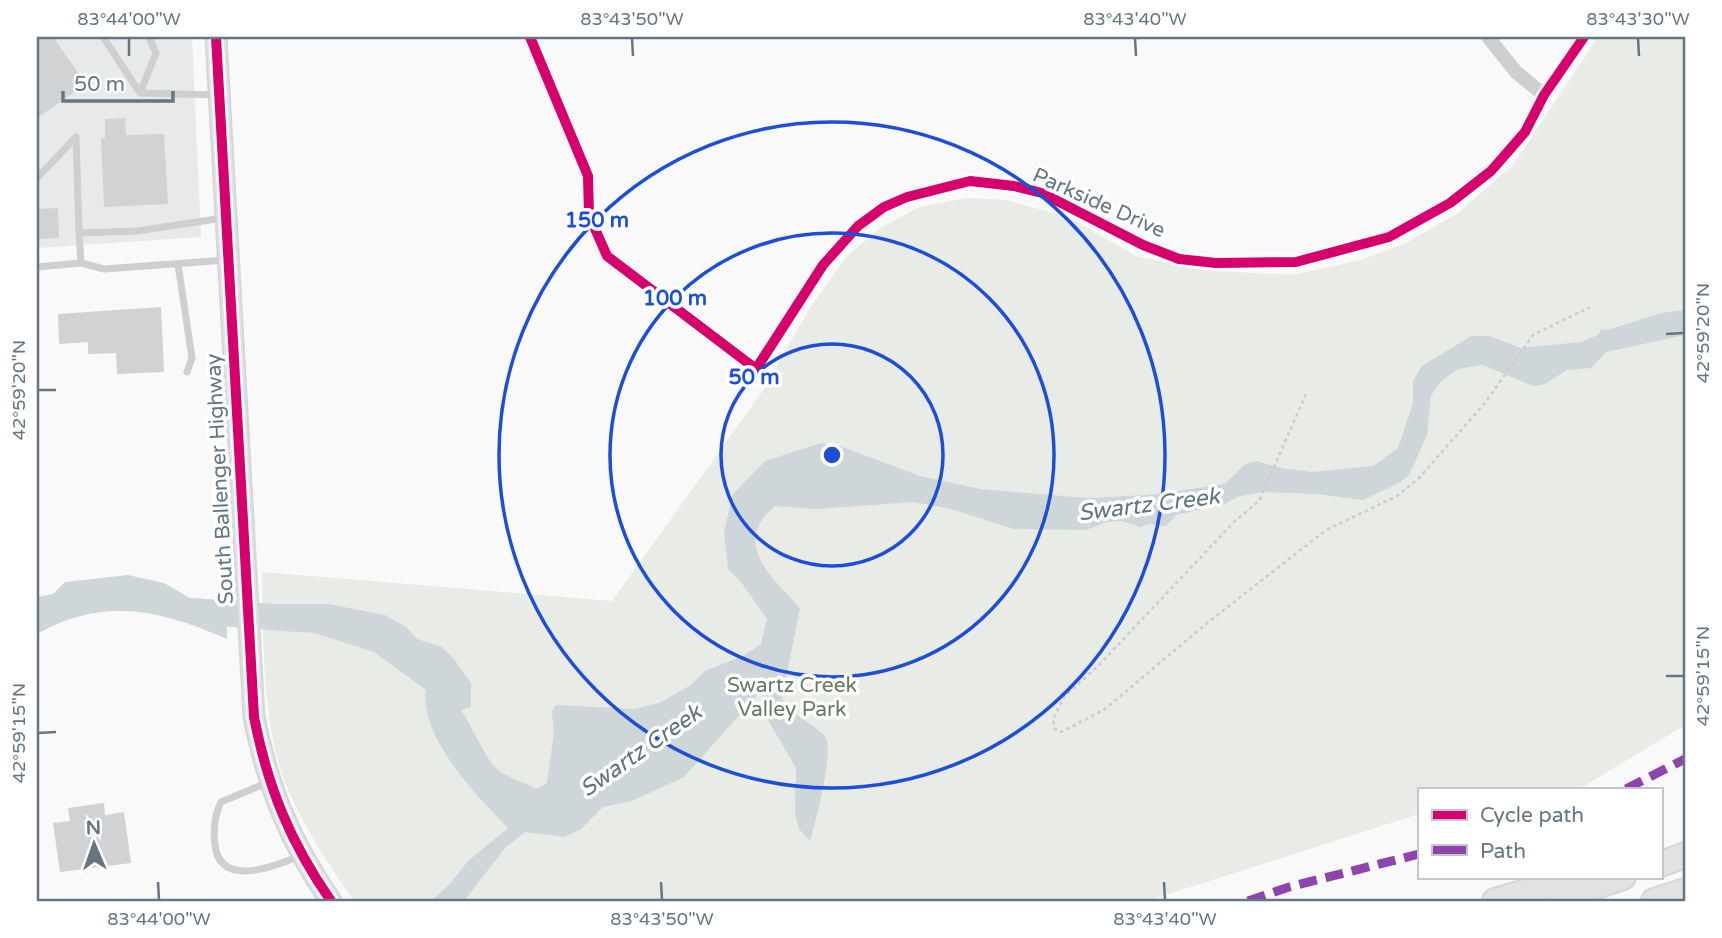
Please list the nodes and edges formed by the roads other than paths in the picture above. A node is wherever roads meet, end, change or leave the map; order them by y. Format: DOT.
graph roads {
  1 [pos="103,37"];
  2 [pos="149,37"];
  3 [pos="216,37"];
  4 [pos="530,37"];
  5 [pos="1488,37"];
  6 [pos="1584,37"];
  7 [pos="140,93"];
  8 [pos="219,95"];
  9 [pos="1544,95"];
  10 [pos="37,177"];
  11 [pos="226,218"];
  12 [pos="79,233"];
  13 [pos="228,260"];
  14 [pos="81,263"];
  15 [pos="178,264"];
  16 [pos="37,267"];
  17 [pos="187,372"];
  18 [pos="269,781"];
  19 [pos="1685,843"];
  20 [pos="1662,852"];
  21 [pos="302,855"];
  22 [pos="1685,855"];
  23 [pos="1662,864"];
  24 [pos="1574,878"];
  25 [pos="1620,878"];
  26 [pos="1685,891"];
  27 [pos="331,901"];
  28 [pos="1495,901"];
  29 [pos="1553,901"];
  30 [pos="1654,901"];
  1 -- 7 [label="lane"];
  2 -- 7 [label="lane"];
  3 -- 8 [label="street, South Ballenger Highway"];
  4 -- 9 [label="street, Parkside Drive"];
  5 -- 9 [label="street"];
  6 -- 9 [label="street, Parkside Drive"];
  7 -- 8 [label="lane"];
  8 -- 11 [label="street, South Ballenger Highway"];
  10 -- 12 [label="lane"];
  11 -- 12 [label="lane"];
  11 -- 13 [label="street, South Ballenger Highway"];
  12 -- 14 [label="lane"];
  13 -- 15 [label="lane"];
  13 -- 18 [label="street, South Ballenger Highway"];
  14 -- 15 [label="lane"];
  14 -- 16 [label="lane"];
  15 -- 17 [label="lane"];
  18 -- 21 [label="street, South Ballenger Highway"];
  18 -- 21 [label="lane"];
  19 -- 20 [label="highway"];
  21 -- 27 [label="street, South Ballenger Highway"];
  22 -- 23 [label="highway"];
  24 -- 28 [label="highway"];
  25 -- 29 [label="highway"];
  26 -- 30 [label="highway"];
}
